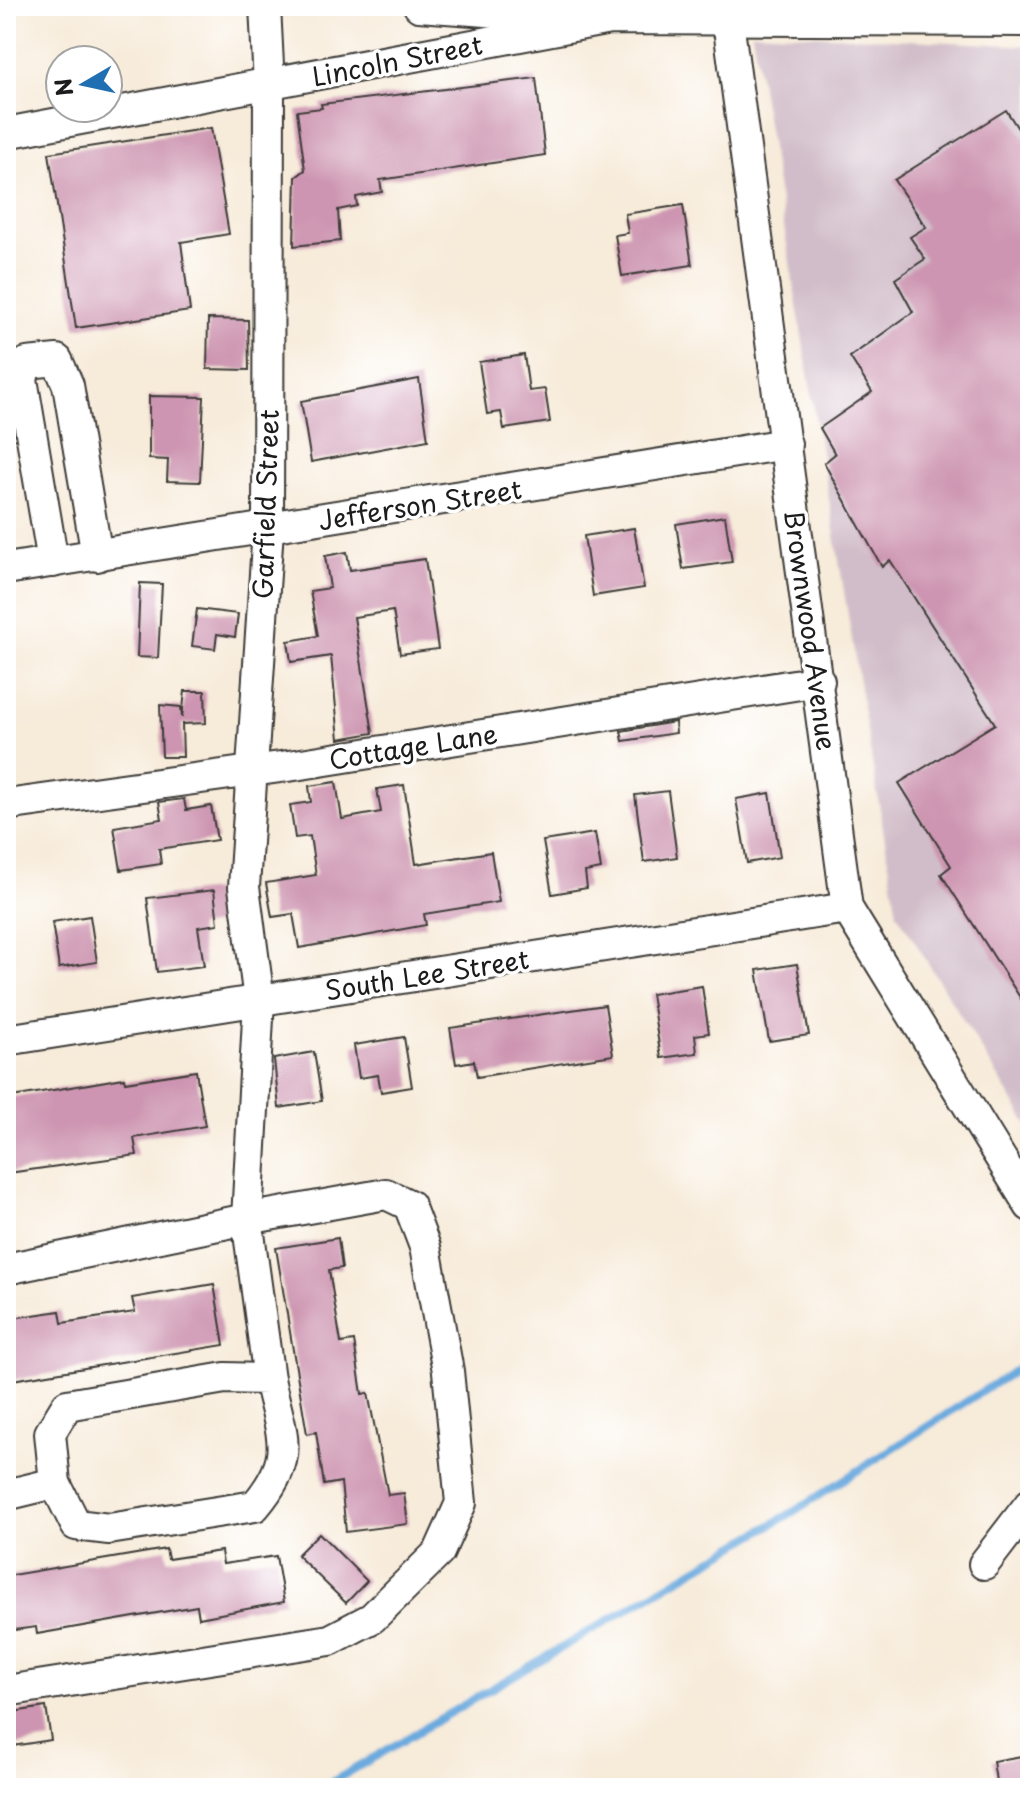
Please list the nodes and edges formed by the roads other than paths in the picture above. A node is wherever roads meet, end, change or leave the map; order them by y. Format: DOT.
graph roads {
  1 [pos="265,6"];
  2 [pos="419,6"];
  3 [pos="727,12"];
  4 [pos="610,19"];
  5 [pos="1030,21"];
  6 [pos="269,85"];
  7 [pos="6,133"];
  8 [pos="786,444"];
  9 [pos="268,529"];
  10 [pos="97,556"];
  11 [pos="53,562"];
  12 [pos="6,569"];
  13 [pos="819,681"];
  14 [pos="251,771"];
  15 [pos="6,805"];
  16 [pos="847,908"];
  17 [pos="259,1000"];
  18 [pos="6,1040"];
  19 [pos="1030,1206"];
  20 [pos="247,1219"];
  21 [pos="6,1269"];
  22 [pos="269,1379"];
  23 [pos="55,1483"];
  24 [pos="6,1495"];
  25 [pos="1030,1504"];
  26 [pos="984,1564"];
  27 [pos="6,1691"];
  1 -- 6 [label="street, Garfield Street"];
  2 -- 4 [label="street"];
  3 -- 4 [label="street, Lincoln Street"];
  3 -- 5 [label="street, Lincoln Street"];
  3 -- 8 [label="street, Brownwood Avenue"];
  4 -- 6 [label="street, Lincoln Street"];
  6 -- 7 [label="street, Lincoln Street"];
  6 -- 9 [label="street, Garfield Street"];
  8 -- 9 [label="street, Jefferson Street"];
  8 -- 13 [label="street, Brownwood Avenue"];
  9 -- 10 [label="street, Jefferson Street"];
  9 -- 14 [label="street, Garfield Street"];
  10 -- 11 [label="street, Jefferson Street"];
  10 -- 11 [label="street"];
  11 -- 12 [label="street, Jefferson Street"];
  13 -- 14 [label="street, Cottage Lane"];
  13 -- 16 [label="street, Brownwood Avenue"];
  14 -- 15 [label="street, Cottage Lane"];
  14 -- 17 [label="street, Garfield Street"];
  16 -- 17 [label="street, South Lee Street"];
  16 -- 19 [label="street, Brownwood Avenue"];
  17 -- 18 [label="street, South Lee Street"];
  17 -- 20 [label="street, Garfield Street"];
  20 -- 21 [label="street"];
  20 -- 22 [label="street, Garfield Street"];
  20 -- 27 [label="street"];
  22 -- 23 [label="street"];
  22 -- 23 [label="street, Garfield Street"];
  23 -- 24 [label="street"];
  25 -- 26 [label="street"];
}
